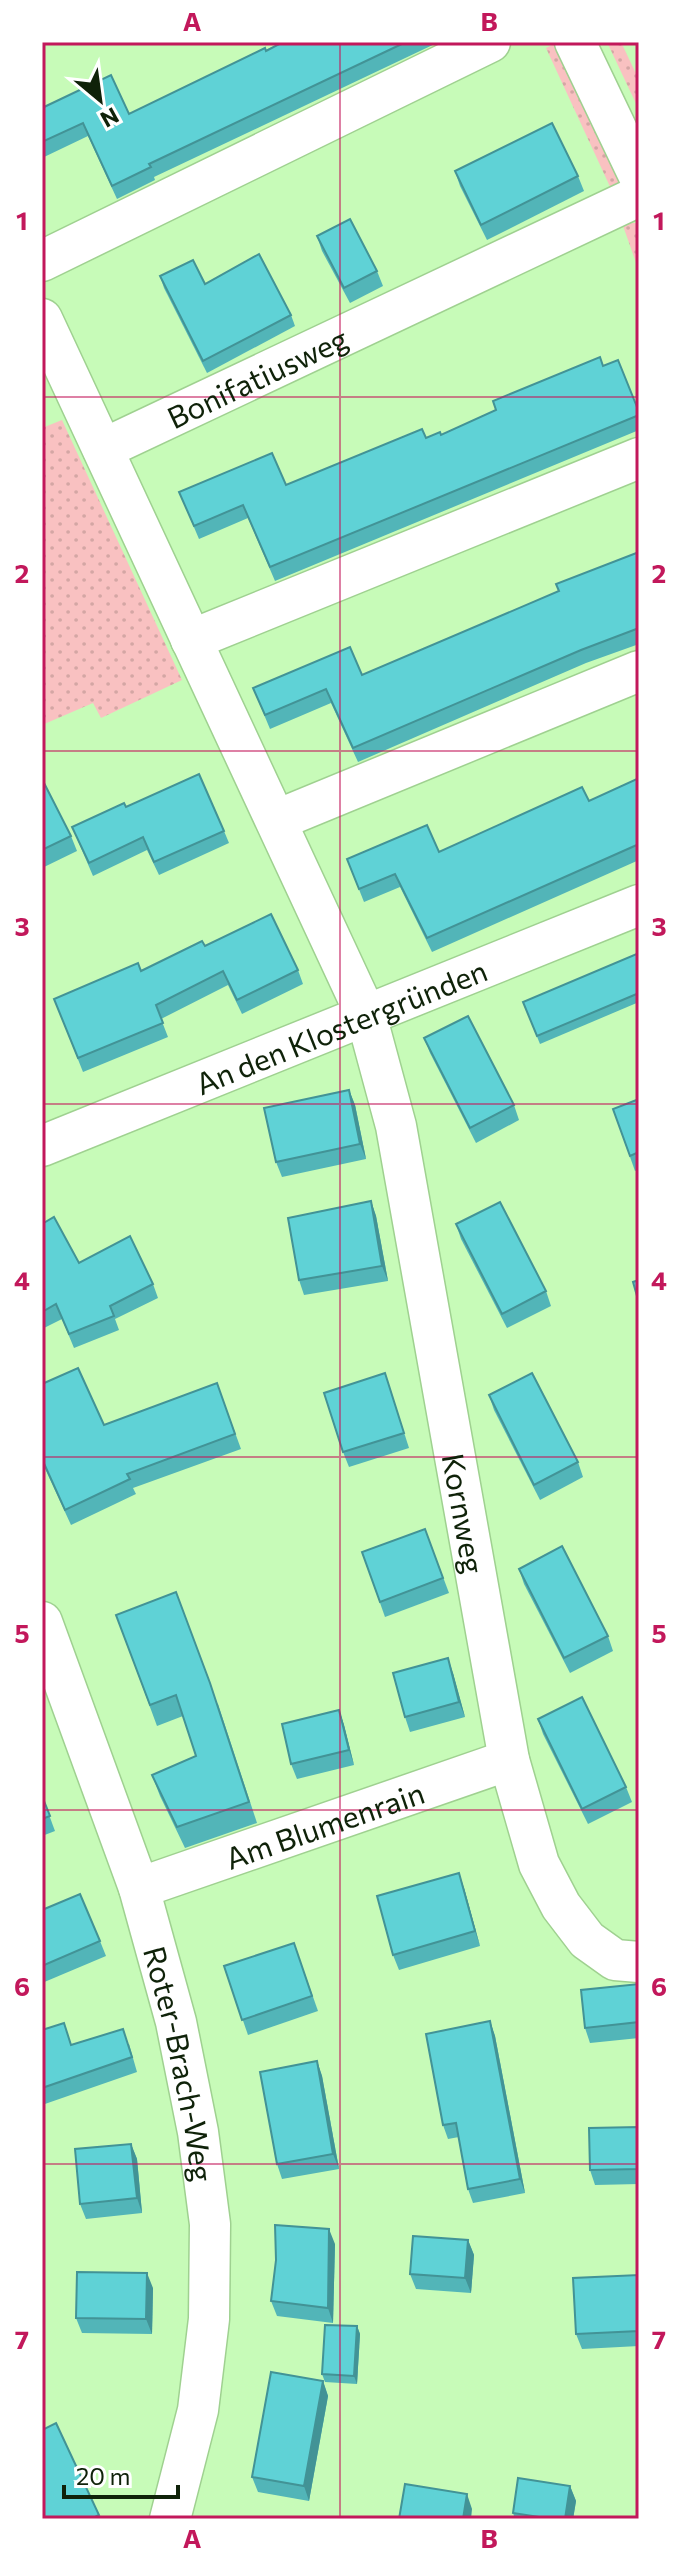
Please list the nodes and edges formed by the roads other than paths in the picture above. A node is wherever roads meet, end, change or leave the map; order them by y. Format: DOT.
graph roads {
  1 [pos="490,42"];
  2 [pos="575,42"];
  3 [pos="639,176"];
  4 [pos="639,196"];
  5 [pos="42,261"];
  6 [pos="42,319"];
  7 [pos="103,449"];
  8 [pos="639,458"];
  9 [pos="191,640"];
  10 [pos="639,671"];
  11 [pos="277,820"];
  12 [pos="639,905"];
  13 [pos="366,1015"];
  14 [pos="42,1146"];
  15 [pos="42,1622"];
  16 [pos="509,1760"];
  17 [pos="139,1888"];
  18 [pos="639,1962"];
  19 [pos="170,2519"];
  1 -- 5 [label="street"];
  2 -- 3 [label="street"];
  4 -- 7 [label="street, Bonifatiusweg"];
  6 -- 7 [label="street"];
  7 -- 9 [label="street"];
  8 -- 9 [label="street"];
  9 -- 11 [label="street"];
  10 -- 11 [label="street"];
  11 -- 13 [label="street"];
  12 -- 13 [label="street, An den Klostergründen"];
  13 -- 14 [label="street, An den Klostergründen"];
  13 -- 16 [label="street, Kornweg"];
  15 -- 17 [label="street, Roter-Brach-Weg"];
  16 -- 17 [label="street, Am Blumenrain"];
  16 -- 18 [label="street, Kornweg"];
  17 -- 19 [label="street, Roter-Brach-Weg"];
}
